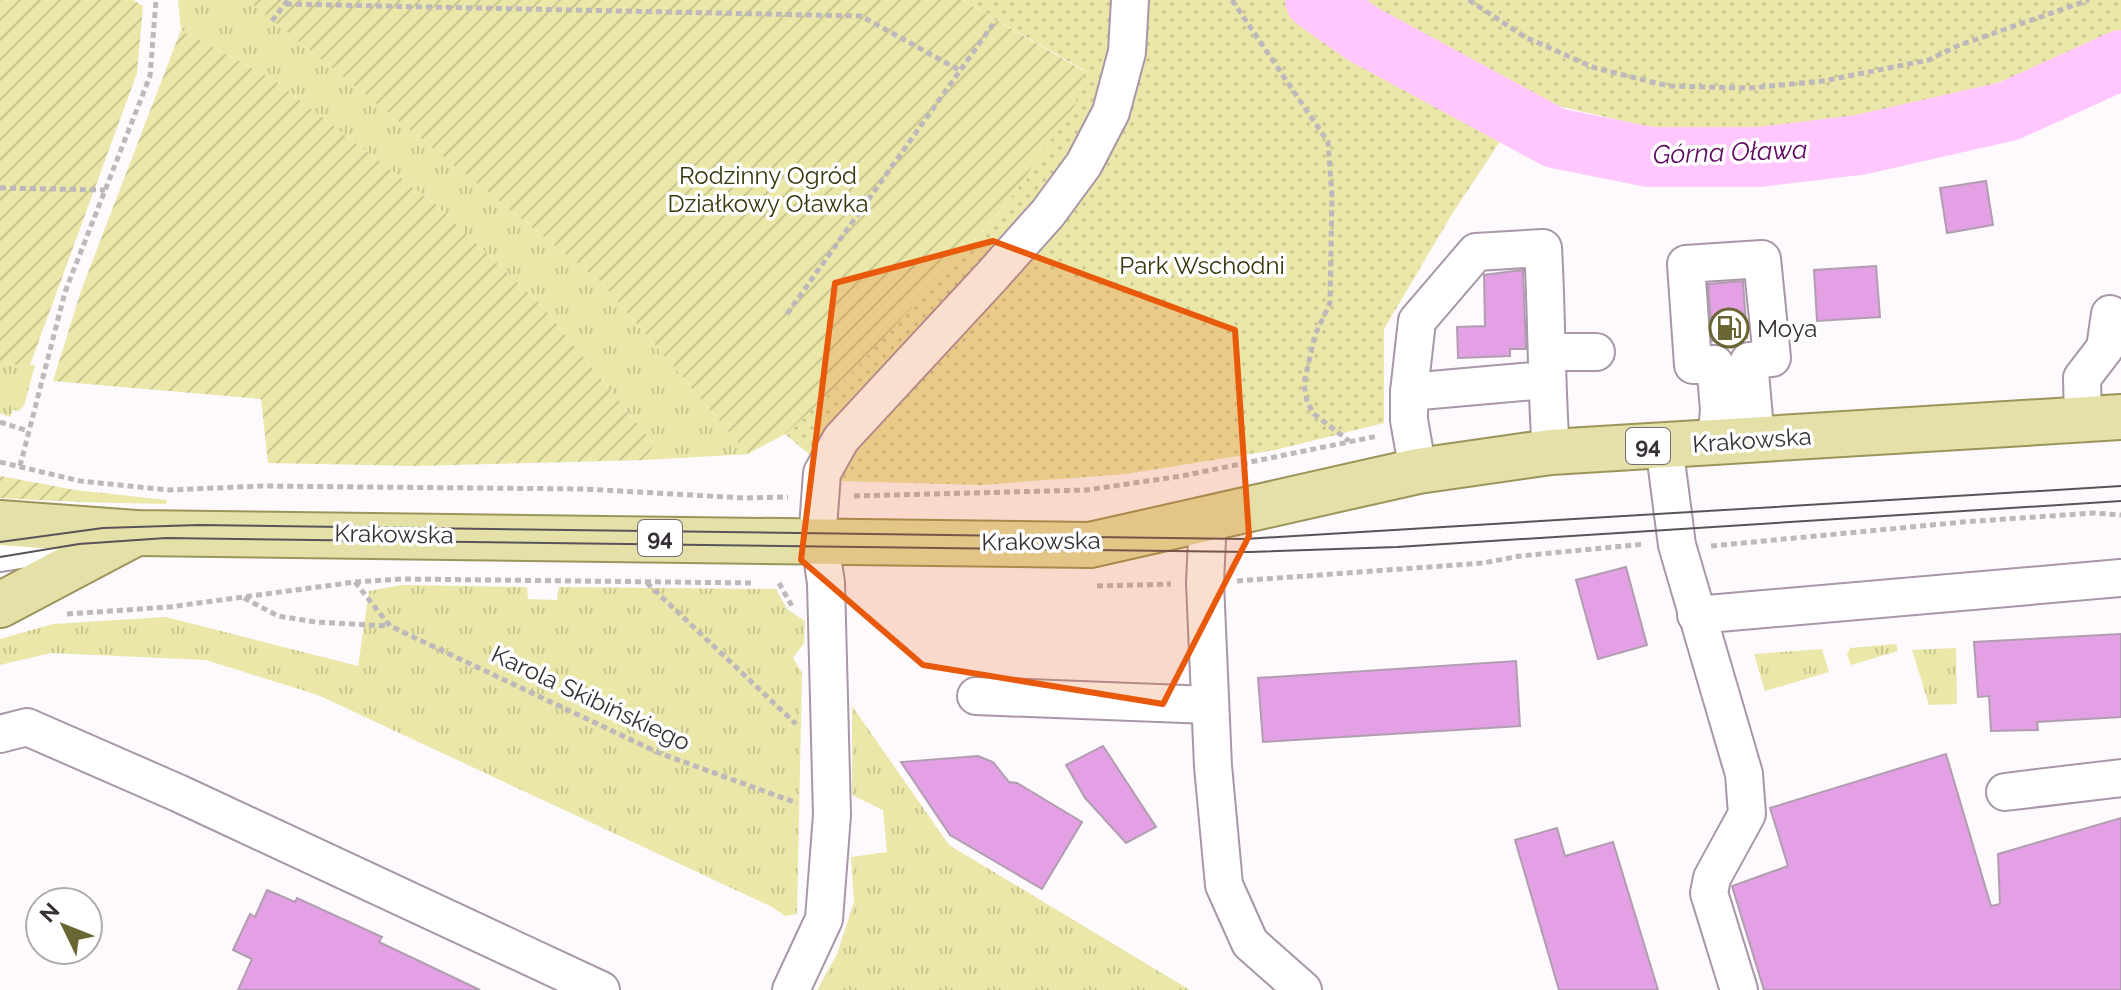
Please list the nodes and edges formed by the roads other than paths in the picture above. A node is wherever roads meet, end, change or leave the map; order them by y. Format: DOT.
graph roads {
  1 [pos="1130,0"];
  2 [pos="2110,314"];
  3 [pos="1596,352"];
  4 [pos="1732,362"];
  5 [pos="1546,366"];
  6 [pos="1409,392"];
  7 [pos="2102,418"];
  8 [pos="1736,442"];
  9 [pos="1664,445"];
  10 [pos="1551,452"];
  11 [pos="1418,471"];
  12 [pos="1208,517"];
  13 [pos="0,523"];
  14 [pos="136,533"];
  15 [pos="0,553"];
  16 [pos="823,562"];
  17 [pos="2121,578"];
  18 [pos="24,602"];
  19 [pos="1696,615"];
  20 [pos="976,696"];
  21 [pos="1210,705"];
  22 [pos="0,734"];
  23 [pos="2121,778"];
  24 [pos="2005,792"];
  25 [pos="601,990"];
  26 [pos="791,990"];
  27 [pos="1303,990"];
  28 [pos="1739,990"];
  1 -- 16 [label="lane"];
  2 -- 7 [label="lane"];
  3 -- 5 [label="lane"];
  4 -- 8 [label="lane"];
  5 -- 6 [label="lane"];
  5 -- 6 [label="lane"];
  5 -- 10 [label="lane"];
  6 -- 11 [label="lane"];
  7 -- 8 [label="main road, Krakowska / 94"];
  8 -- 9 [label="main road, Krakowska / 94"];
  9 -- 10 [label="main road, Krakowska / 94"];
  9 -- 19 [label="lane"];
  10 -- 11 [label="main road, Krakowska / 94"];
  11 -- 12 [label="main road, Krakowska / 94"];
  12 -- 16 [label="main road, Krakowska / 94"];
  12 -- 21 [label="lane"];
  13 -- 14 [label="main road, Krakowska / 94"];
  14 -- 15 [label="lane"];
  14 -- 16 [label="main road, Krakowska / 94"];
  14 -- 18 [label="main road, 94"];
  16 -- 26 [label="lane"];
  17 -- 19 [label="lane"];
  19 -- 28 [label="lane"];
  20 -- 21 [label="lane"];
  21 -- 27 [label="lane"];
  22 -- 25 [label="lane"];
  23 -- 24 [label="lane"];
}
